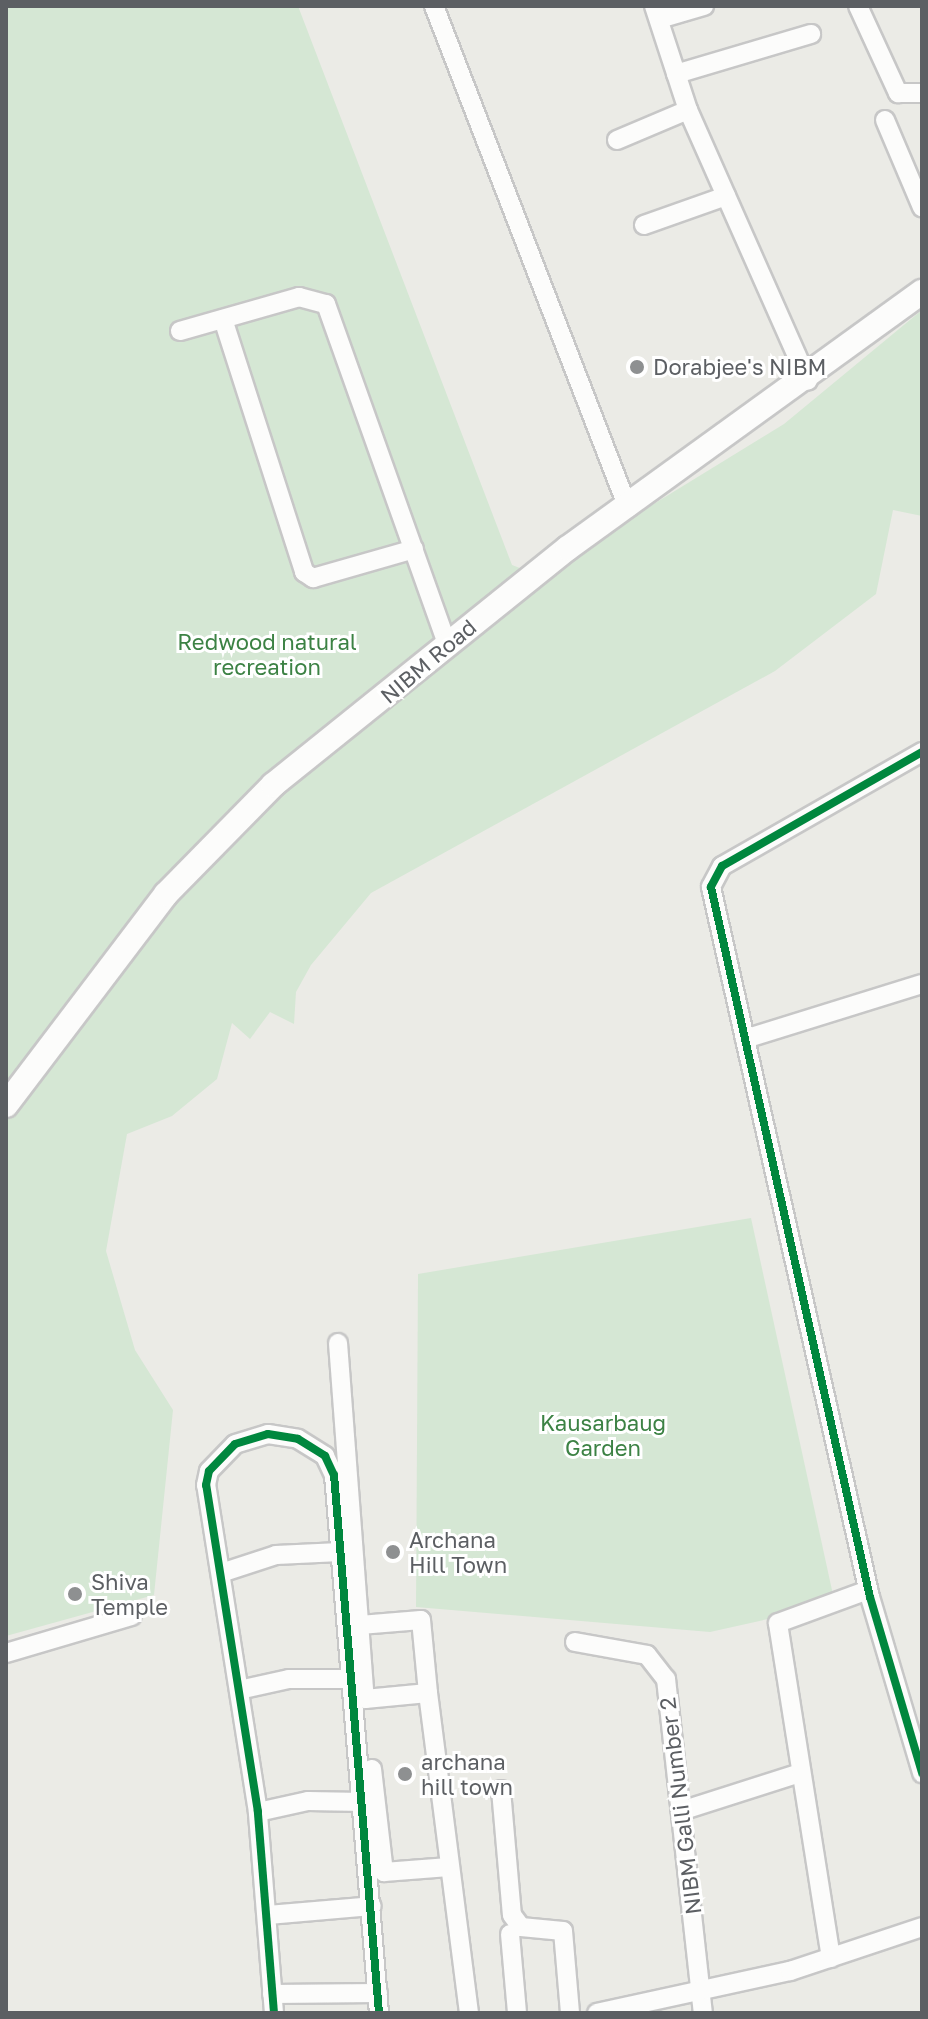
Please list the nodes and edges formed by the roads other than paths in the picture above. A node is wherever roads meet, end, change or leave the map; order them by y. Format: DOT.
graph roads {
  1 [pos="434,6"];
  2 [pos="704,6"];
  3 [pos="858,6"];
  4 [pos="656,13"];
  5 [pos="811,34"];
  6 [pos="676,74"];
  7 [pos="922,93"];
  8 [pos="688,110"];
  9 [pos="885,120"];
  10 [pos="617,140"];
  11 [pos="726,196"];
  12 [pos="922,207"];
  13 [pos="644,225"];
  14 [pos="922,292"];
  15 [pos="223,319"];
  16 [pos="180,331"];
  17 [pos="808,381"];
  18 [pos="628,508"];
  19 [pos="414,549"];
  20 [pos="447,644"];
  21 [pos="922,752"];
  22 [pos="922,984"];
  23 [pos="745,1039"];
  24 [pos="6,1105"];
  25 [pos="338,1343"];
  26 [pos="340,1552"];
  27 [pos="221,1573"];
  28 [pos="868,1590"];
  29 [pos="132,1616"];
  30 [pos="360,1625"];
  31 [pos="575,1642"];
  32 [pos="6,1653"];
  33 [pos="352,1679"];
  34 [pos="239,1690"];
  35 [pos="428,1693"];
  36 [pos="365,1699"];
  37 [pos="800,1773"];
  38 [pos="922,1773"];
  39 [pos="501,1790"];
  40 [pos="363,1802"];
  41 [pos="681,1811"];
  42 [pos="258,1812"];
  43 [pos="449,1867"];
  44 [pos="372,1906"];
  45 [pos="268,1915"];
  46 [pos="922,1927"];
  47 [pos="510,1934"];
  48 [pos="831,1958"];
  49 [pos="702,1991"];
  50 [pos="378,1993"];
  51 [pos="272,1994"];
  52 [pos="637,2009"];
  53 [pos="274,2013"];
  54 [pos="379,2013"];
  55 [pos="469,2013"];
  56 [pos="517,2013"];
  57 [pos="570,2013"];
  58 [pos="597,2013"];
  59 [pos="703,2013"];
  1 -- 18 [label="street"];
  2 -- 4 [label="street"];
  3 -- 7 [label="street"];
  4 -- 6 [label="street"];
  5 -- 6 [label="street"];
  6 -- 8 [label="street"];
  8 -- 10 [label="street"];
  8 -- 11 [label="street"];
  9 -- 12 [label="street"];
  11 -- 13 [label="street"];
  11 -- 17 [label="street"];
  14 -- 17 [label="main road, NIBM Road"];
  15 -- 16 [label="street"];
  15 -- 19 [label="street"];
  15 -- 19 [label="street"];
  17 -- 18 [label="main road, NIBM Road"];
  18 -- 20 [label="main road, NIBM Road"];
  19 -- 20 [label="street"];
  20 -- 24 [label="main road, NIBM Road"];
  21 -- 23 [label="street"];
  22 -- 23 [label="street"];
  23 -- 28 [label="street"];
  25 -- 30 [label="street"];
  26 -- 27 [label="street"];
  26 -- 27 [label="street"];
  26 -- 33 [label="street"];
  27 -- 34 [label="street"];
  28 -- 37 [label="street"];
  28 -- 38 [label="street"];
  29 -- 32 [label="street"];
  30 -- 35 [label="street"];
  30 -- 36 [label="street"];
  31 -- 41 [label="street, NIBM Galli Number 2"];
  33 -- 34 [label="street"];
  33 -- 40 [label="street"];
  34 -- 42 [label="street"];
  35 -- 36 [label="street"];
  35 -- 43 [label="street"];
  36 -- 43 [label="street"];
  37 -- 41 [label="street"];
  37 -- 48 [label="street"];
  39 -- 57 [label="street"];
  40 -- 42 [label="street"];
  40 -- 44 [label="street"];
  41 -- 49 [label="street, NIBM Galli Number 2"];
  42 -- 45 [label="street"];
  43 -- 55 [label="street"];
  44 -- 45 [label="street"];
  44 -- 50 [label="street"];
  45 -- 51 [label="street"];
  46 -- 48 [label="street"];
  47 -- 56 [label="street"];
  48 -- 49 [label="street"];
  49 -- 52 [label="street"];
  49 -- 59 [label="street, NIBM Galli Number 2"];
  50 -- 51 [label="street"];
  50 -- 54 [label="street"];
  51 -- 53 [label="street"];
  52 -- 58 [label="street"];
}
